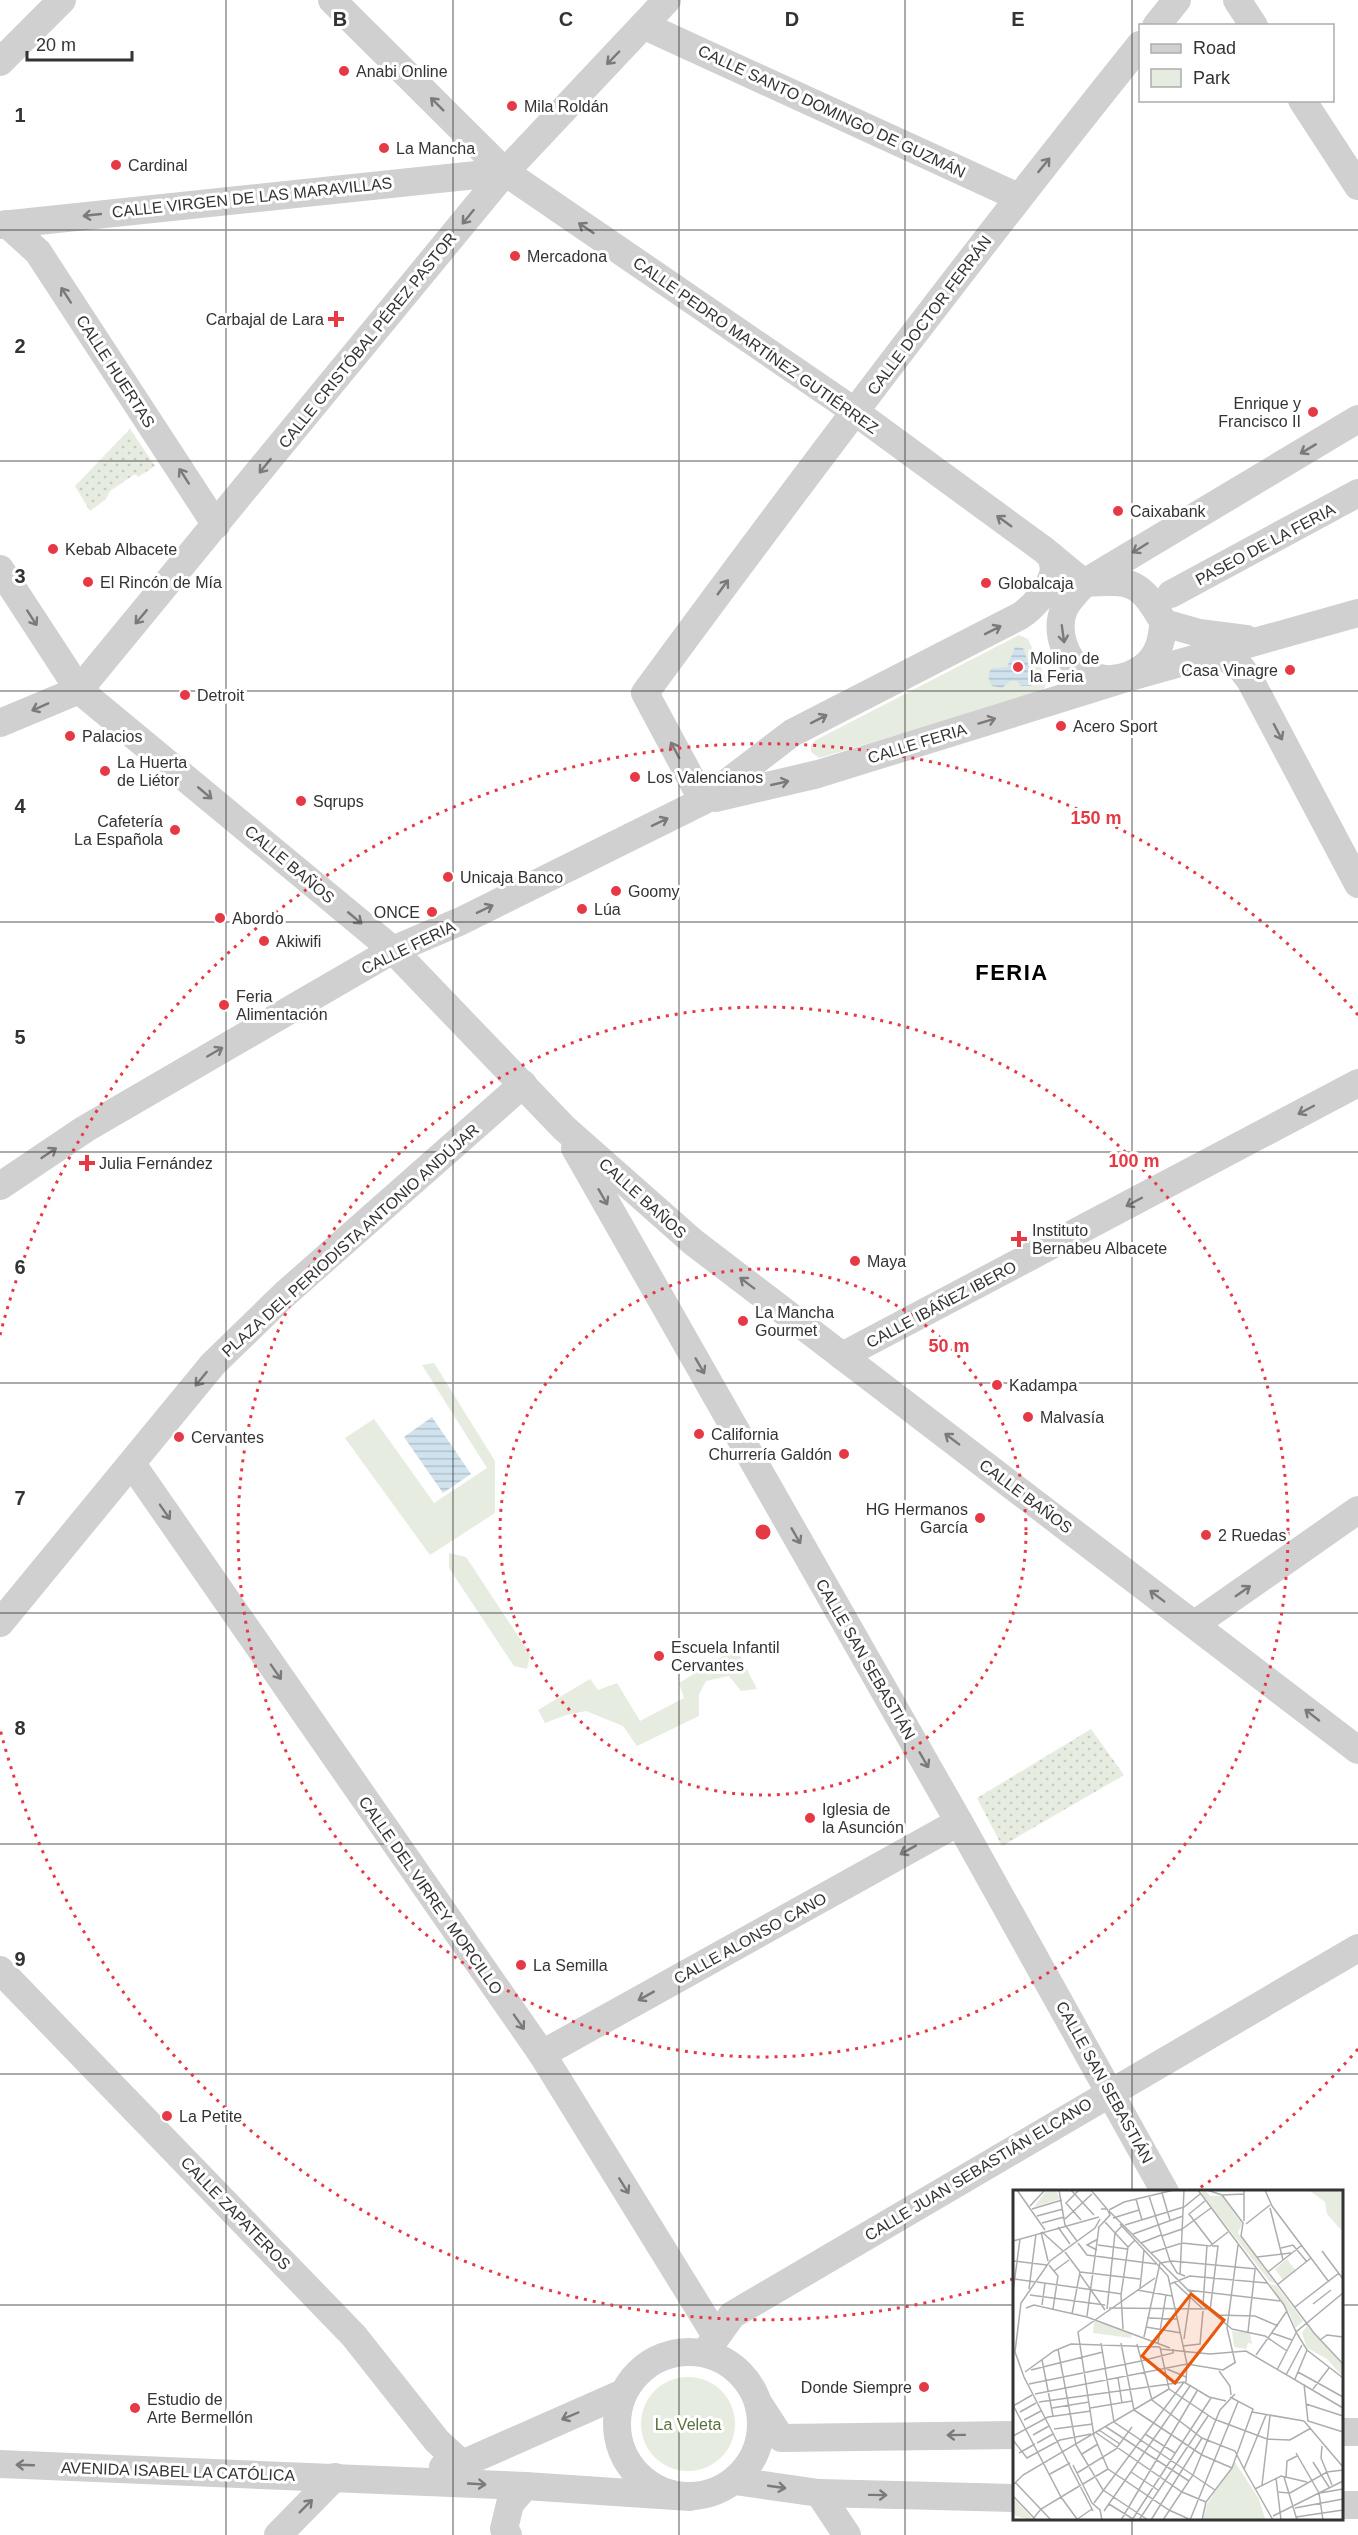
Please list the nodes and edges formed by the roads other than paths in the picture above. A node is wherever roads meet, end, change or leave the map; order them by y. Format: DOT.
graph roads {
  1 [pos="62,0"];
  2 [pos="332,0"];
  3 [pos="667,0"];
  4 [pos="1177,0"];
  5 [pos="1237,0"];
  6 [pos="1158,24"];
  7 [pos="1253,24"];
  8 [pos="645,26"];
  9 [pos="1139,46"];
  10 [pos="0,62"];
  11 [pos="1303,102"];
  12 [pos="505,172"];
  13 [pos="1358,186"];
  14 [pos="1018,197"];
  15 [pos="4,224"];
  16 [pos="854,411"];
  17 [pos="1358,419"];
  18 [pos="1358,494"];
  19 [pos="216,525"];
  20 [pos="1051,556"];
  21 [pos="0,569"];
  22 [pos="1084,583"];
  23 [pos="1172,594"];
  24 [pos="1358,613"];
  25 [pos="1164,623"];
  26 [pos="1257,640"];
  27 [pos="1216,652"];
  28 [pos="1130,677"];
  29 [pos="79,690"];
  30 [pos="0,723"];
  31 [pos="703,801"];
  32 [pos="1358,884"];
  33 [pos="393,950"];
  34 [pos="1358,1083"];
  35 [pos="523,1084"];
  36 [pos="564,1128"];
  37 [pos="0,1186"];
  38 [pos="843,1356"];
  39 [pos="132,1464"];
  40 [pos="1358,1510"];
  41 [pos="0,1623"];
  42 [pos="1195,1624"];
  43 [pos="1358,1750"];
  44 [pos="959,1822"];
  45 [pos="1358,1948"];
  46 [pos="0,1970"];
  47 [pos="542,2054"];
  48 [pos="1111,2091"];
  49 [pos="1164,2190"];
  50 [pos="711,2344"];
  51 [pos="623,2392"];
  52 [pos="758,2403"];
  53 [pos="1013,2435"];
  54 [pos="0,2464"];
  55 [pos="462,2464"];
  56 [pos="345,2478"];
  57 [pos="735,2481"];
  58 [pos="525,2486"];
  59 [pos="819,2493"];
  60 [pos="690,2497"];
  61 [pos="1013,2498"];
  62 [pos="278,2535"];
  63 [pos="508,2535"];
  64 [pos="847,2535"];
  1 -- 10 [label="street"];
  12 -- 2 [label="street, CALLE PEDRO MARTÍNEZ GUTIÉRREZ, one-way"];
  3 -- 8 [label="street, CALLE CRISTÓBAL PÉREZ PASTOR"];
  4 -- 6 [label="street"];
  5 -- 7 [label="street"];
  8 -- 12 [label="street, CALLE CRISTÓBAL PÉREZ PASTOR, one-way"];
  8 -- 14 [label="street, CALLE SANTO DOMINGO DE GUZMÁN"];
  14 -- 9 [label="street, CALLE DOCTOR FERRÁN, one-way"];
  11 -- 13 [label="street"];
  12 -- 15 [label="street, CALLE VIRGEN DE LAS MARAVILLAS, one-way"];
  16 -- 12 [label="street, CALLE PEDRO MARTÍNEZ GUTIÉRREZ, one-way"];
  12 -- 19 [label="street, CALLE CRISTÓBAL PÉREZ PASTOR, one-way"];
  14 -- 16 [label="street, CALLE DOCTOR FERRÁN"];
  19 -- 15 [label="street, CALLE HUERTAS, one-way"];
  20 -- 16 [label="street, CALLE PEDRO MARTÍNEZ GUTIÉRREZ, one-way"];
  31 -- 16 [label="street, CALLE DOCTOR FERRÁN, one-way"];
  17 -- 22 [label="street, CALLE FERIA, one-way"];
  18 -- 23 [label="street, PASEO DE LA FERIA"];
  19 -- 29 [label="street, CALLE CRISTÓBAL PÉREZ PASTOR, one-way"];
  20 -- 22 [label="street, CALLE PEDRO MARTÍNEZ GUTIÉRREZ"];
  31 -- 20 [label="street, CALLE FERIA, one-way"];
  21 -- 29 [label="street, CALLE BAÑOS, one-way"];
  22 -- 25 [label="street"];
  22 -- 28 [label="street, CALLE FERIA, one-way"];
  24 -- 26 [label="street, CALLE FERIA"];
  25 -- 26 [label="street, CALLE FERIA"];
  25 -- 28 [label="street, CALLE FERIA"];
  26 -- 27 [label="street, CALLE FERIA"];
  27 -- 28 [label="street, CALLE FERIA"];
  27 -- 32 [label="street, one-way"];
  31 -- 28 [label="street, CALLE FERIA, one-way"];
  29 -- 30 [label="street, one-way"];
  29 -- 33 [label="street, CALLE BAÑOS, one-way"];
  33 -- 31 [label="street, CALLE FERIA, one-way"];
  33 -- 35 [label="street, CALLE BAÑOS"];
  37 -- 33 [label="street, CALLE FERIA, one-way"];
  34 -- 38 [label="street, CALLE IBÁÑEZ IBERO, one-way"];
  35 -- 36 [label="street, CALLE BAÑOS"];
  35 -- 39 [label="street, PLAZA DEL PERIODISTA ANTONIO ANDÚJAR, one-way"];
  38 -- 36 [label="street, CALLE BAÑOS, one-way"];
  36 -- 44 [label="street, CALLE SAN SEBASTIÁN, one-way"];
  42 -- 38 [label="street, CALLE BAÑOS, one-way"];
  39 -- 41 [label="street, PLAZA DEL PERIODISTA ANTONIO ANDÚJAR"];
  39 -- 47 [label="street, CALLE DEL VIRREY MORCILLO, one-way"];
  42 -- 40 [label="street, one-way"];
  43 -- 42 [label="street, CALLE BAÑOS, one-way"];
  44 -- 47 [label="street, CALLE ALONSO CANO, one-way"];
  44 -- 48 [label="street, CALLE SAN SEBASTIÁN"];
  45 -- 48 [label="street, CALLE JUAN SEBASTIÁN ELCANO"];
  46 -- 55 [label="street, CALLE ZAPATEROS"];
  47 -- 50 [label="street, CALLE DEL VIRREY MORCILLO, one-way"];
  48 -- 49 [label="street, CALLE SAN SEBASTIÁN"];
  48 -- 50 [label="street, CALLE JUAN SEBASTIÁN ELCANO"];
  50 -- 51 [label="street"];
  50 -- 52 [label="street"];
  51 -- 55 [label="street, AVENIDA ISABEL LA CATÓLICA, one-way"];
  51 -- 60 [label="street"];
  53 -- 52 [label="street, one-way"];
  52 -- 57 [label="street"];
  56 -- 54 [label="street, AVENIDA ISABEL LA CATÓLICA, one-way"];
  55 -- 56 [label="street, AVENIDA ISABEL LA CATÓLICA"];
  56 -- 58 [label="street, AVENIDA ISABEL LA CATÓLICA, one-way"];
  62 -- 56 [label="street, one-way"];
  57 -- 59 [label="street, one-way"];
  57 -- 60 [label="street"];
  58 -- 60 [label="street, AVENIDA ISABEL LA CATÓLICA"];
  58 -- 63 [label="street"];
  59 -- 61 [label="street, one-way"];
  59 -- 64 [label="street"];
}
